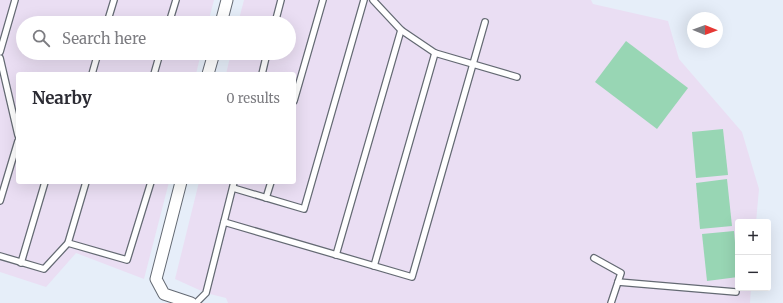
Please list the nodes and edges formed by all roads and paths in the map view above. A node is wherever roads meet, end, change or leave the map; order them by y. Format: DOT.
graph roads {
  1 [pos="16,0"];
  2 [pos="114,0"];
  3 [pos="176,0"];
  4 [pos="227,0"];
  5 [pos="280,0"];
  6 [pos="323,0"];
  7 [pos="364,0"];
  8 [pos="373,0"];
  9 [pos="109,16"];
  10 [pos="171,16"];
  11 [pos="223,16"];
  12 [pos="277,16"];
  13 [pos="485,22"];
  14 [pos="401,30"];
  15 [pos="0,52"];
  16 [pos="435,54"];
  17 [pos="0,58"];
  18 [pos="96,60"];
  19 [pos="158,60"];
  20 [pos="212,60"];
  21 [pos="265,60"];
  22 [pos="473,64"];
  23 [pos="93,72"];
  24 [pos="155,72"];
  25 [pos="209,72"];
  26 [pos="262,72"];
  27 [pos="517,77"];
  28 [pos="296,94"];
  29 [pos="16,126"];
  30 [pos="16,148"];
  31 [pos="44,184"];
  32 [pos="85,184"];
  33 [pos="150,184"];
  34 [pos="180,184"];
  35 [pos="270,184"];
  36 [pos="234,185"];
  37 [pos="266,198"];
  38 [pos="0,201"];
  39 [pos="224,222"];
  40 [pos="68,243"];
  41 [pos="336,255"];
  42 [pos="0,256"];
  43 [pos="594,258"];
  44 [pos="21,262"];
  45 [pos="374,266"];
  46 [pos="618,282"];
  47 [pos="736,292"];
  48 [pos="191,303"];
  49 [pos="196,303"];
  50 [pos="611,303"];
  1 -- 15 [label="lane"];
  2 -- 9 [label="lane"];
  3 -- 10 [label="lane"];
  4 -- 11 [label="street"];
  5 -- 12 [label="lane"];
  6 -- 28 [label="lane"];
  7 -- 37 [label="lane"];
  8 -- 14 [label="lane"];
  13 -- 22 [label="lane"];
  14 -- 16 [label="lane"];
  14 -- 41 [label="lane"];
  16 -- 22 [label="lane"];
  16 -- 45 [label="lane"];
  17 -- 29 [label="lane"];
  18 -- 23 [label="lane"];
  19 -- 24 [label="lane"];
  20 -- 25 [label="street"];
  21 -- 26 [label="lane"];
  22 -- 27 [label="lane"];
  22 -- 45 [label="lane"];
  30 -- 38 [label="lane"];
  31 -- 44 [label="lane"];
  32 -- 40 [label="lane"];
  33 -- 40 [label="lane"];
  34 -- 48 [label="street"];
  35 -- 37 [label="lane"];
  36 -- 37 [label="lane"];
  36 -- 39 [label="lane"];
  39 -- 41 [label="lane"];
  39 -- 49 [label="lane"];
  40 -- 44 [label="lane"];
  41 -- 45 [label="lane"];
  42 -- 44 [label="lane"];
  43 -- 46 [label="lane"];
  46 -- 47 [label="lane"];
  46 -- 50 [label="lane"];
}
